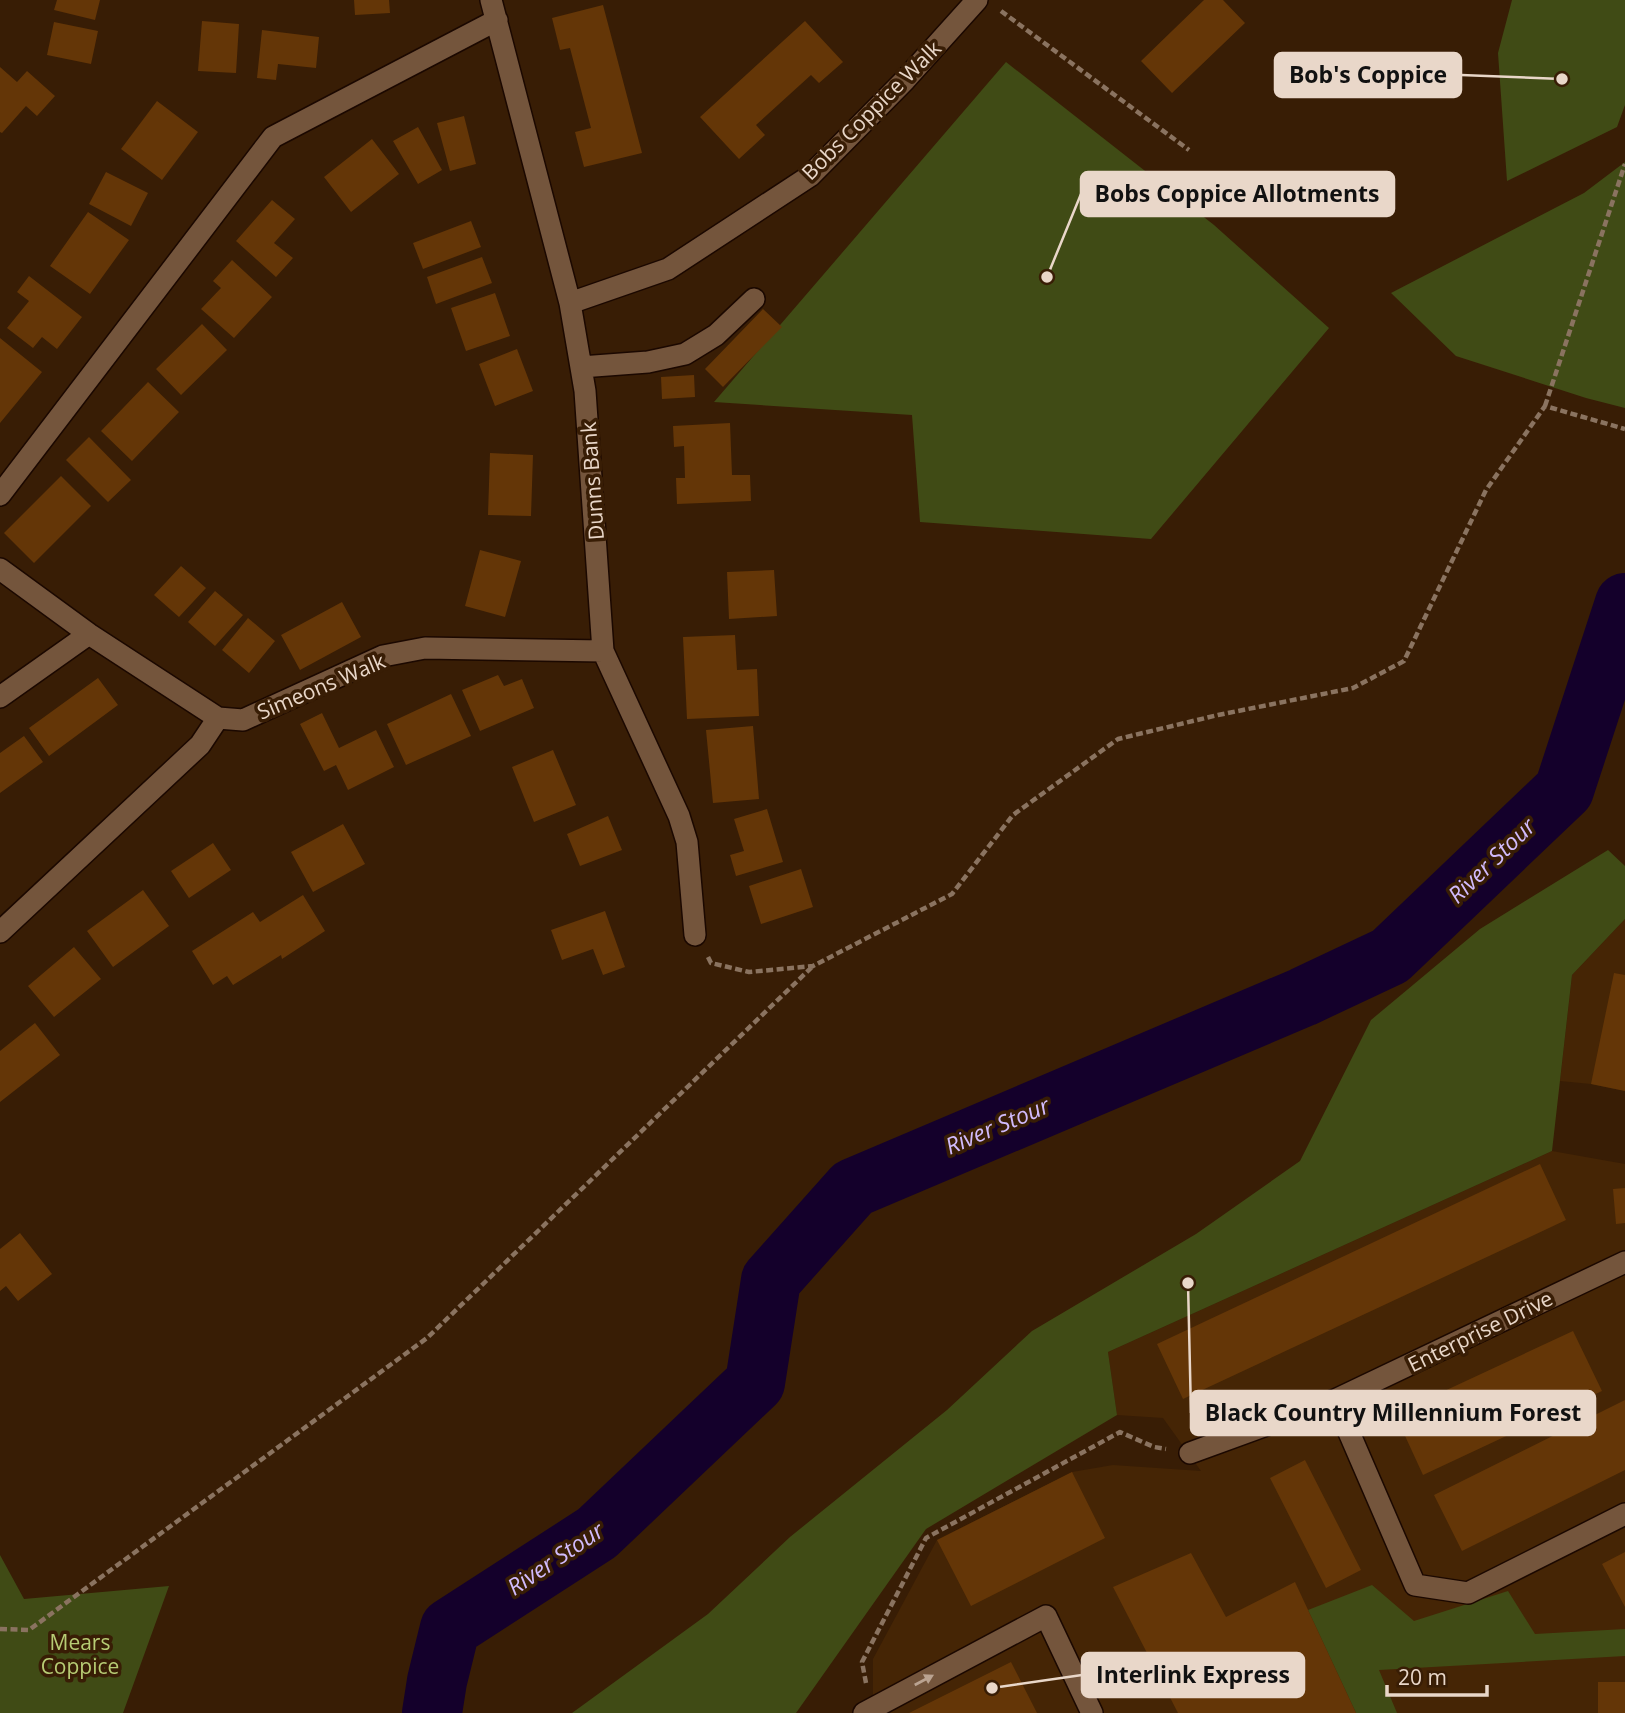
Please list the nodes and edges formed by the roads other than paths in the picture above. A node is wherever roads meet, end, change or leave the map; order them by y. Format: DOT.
graph roads {
  1 [pos="977,0"];
  2 [pos="494,10"];
  3 [pos="754,299"];
  4 [pos="570,303"];
  5 [pos="581,367"];
  6 [pos="0,495"];
  7 [pos="0,569"];
  8 [pos="89,634"];
  9 [pos="603,651"];
  10 [pos="0,697"];
  11 [pos="218,718"];
  12 [pos="0,932"];
  13 [pos="695,935"];
  14 [pos="1625,1262"];
  15 [pos="1335,1400"];
  16 [pos="1190,1453"];
  17 [pos="1625,1514"];
  18 [pos="867,1711"];
  19 [pos="1092,1713"];
  1 -- 4 [label="street, Bobs Coppice Walk"];
  2 -- 4 [label="street, Dunns Bank"];
  2 -- 6 [label="street, Dunns Bank"];
  3 -- 5 [label="street"];
  4 -- 5 [label="street, Dunns Bank"];
  5 -- 9 [label="street, Dunns Bank"];
  7 -- 8 [label="street"];
  8 -- 10 [label="street"];
  8 -- 11 [label="street"];
  9 -- 11 [label="street, Simeons Walk"];
  9 -- 13 [label="street, Dunns Bank"];
  11 -- 12 [label="street"];
  14 -- 15 [label="street, Enterprise Drive"];
  15 -- 16 [label="street, Enterprise Drive"];
  15 -- 17 [label="street"];
  18 -- 19 [label="street, one-way"];
}
